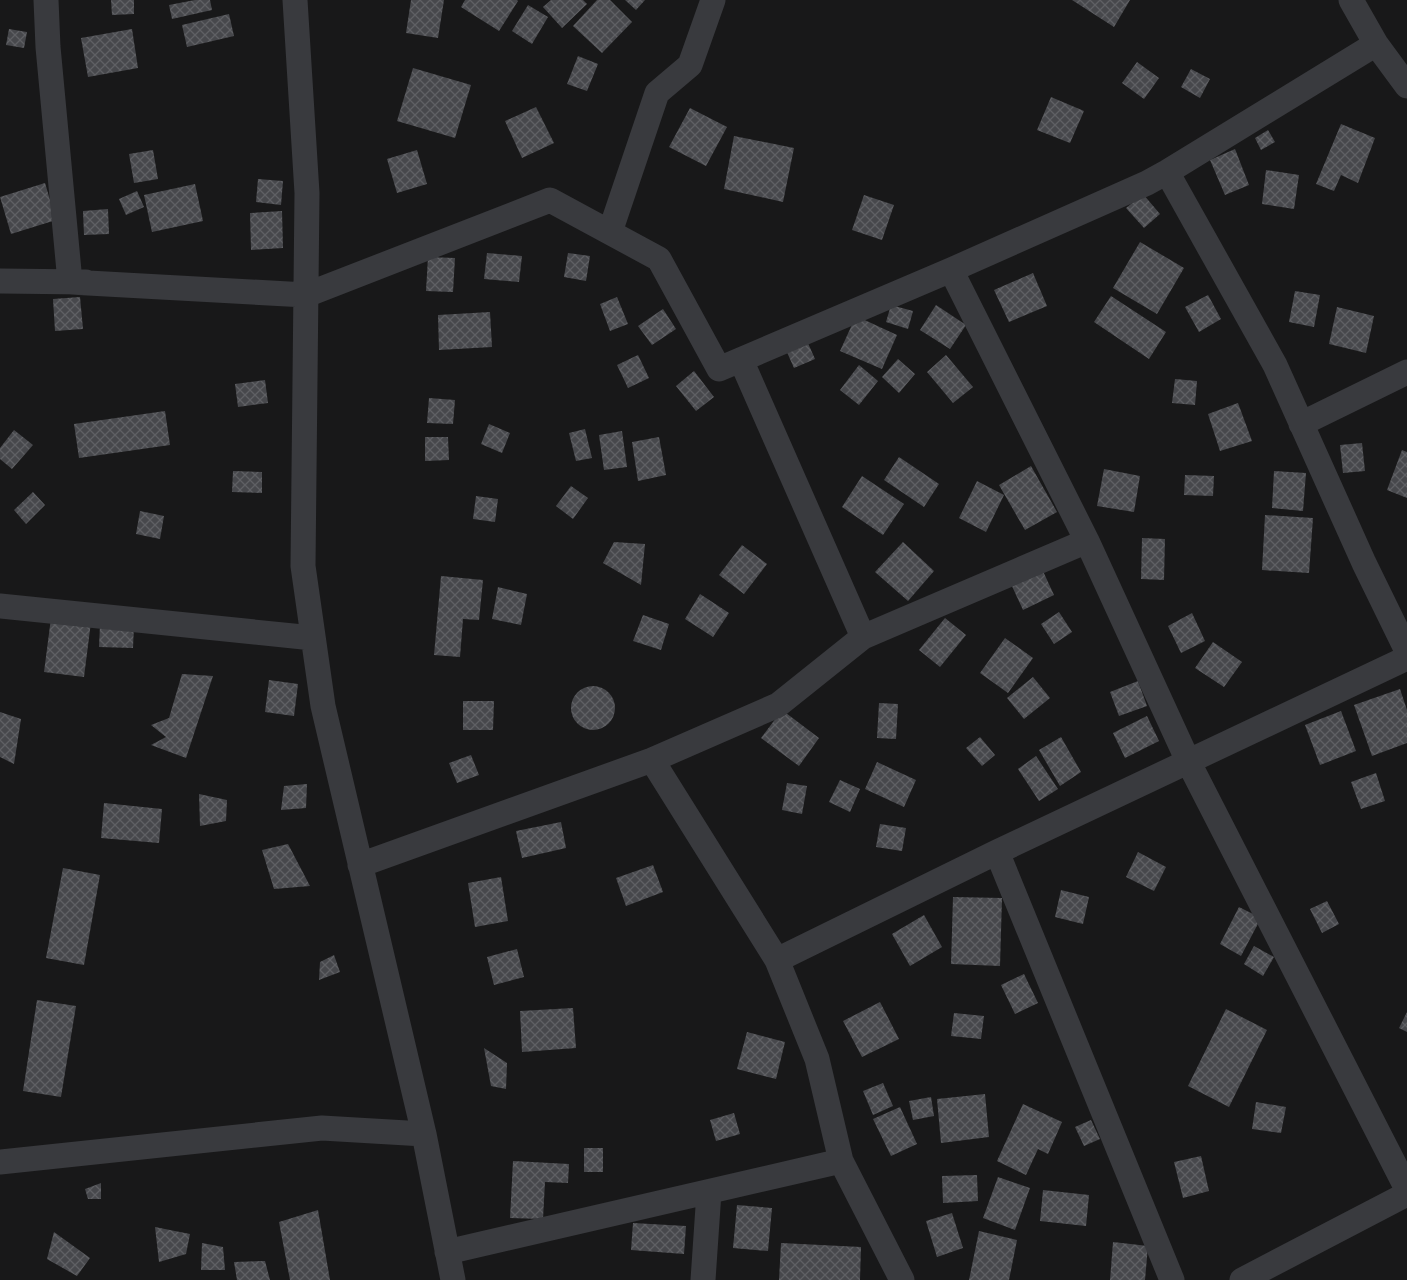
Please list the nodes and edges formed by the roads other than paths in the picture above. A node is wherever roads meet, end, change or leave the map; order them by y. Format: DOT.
graph roads {
  1 [pos="46,0"];
  2 [pos="295,0"];
  3 [pos="713,0"];
  4 [pos="1351,0"];
  5 [pos="1376,44"];
  6 [pos="1407,86"];
  7 [pos="1167,172"];
  8 [pos="610,232"];
  9 [pos="951,270"];
  10 [pos="0,281"];
  11 [pos="86,282"];
  12 [pos="306,295"];
  13 [pos="741,360"];
  14 [pos="1407,372"];
  15 [pos="1301,424"];
  16 [pos="1087,541"];
  17 [pos="0,606"];
  18 [pos="863,637"];
  19 [pos="313,638"];
  20 [pos="1407,650"];
  21 [pos="1407,658"];
  22 [pos="652,760"];
  23 [pos="1188,761"];
  24 [pos="997,852"];
  25 [pos="360,864"];
  26 [pos="777,960"];
  27 [pos="424,1134"];
  28 [pos="841,1161"];
  29 [pos="0,1162"];
  30 [pos="1407,1188"];
  31 [pos="709,1192"];
  32 [pos="1407,1194"];
  33 [pos="447,1252"];
  34 [pos="453,1280"];
  35 [pos="703,1280"];
  36 [pos="902,1280"];
  37 [pos="1172,1280"];
  38 [pos="1242,1280"];
  1 -- 11 [label="street"];
  2 -- 12 [label="street"];
  3 -- 8 [label="street"];
  4 -- 5 [label="street"];
  5 -- 6 [label="street"];
  5 -- 7 [label="street"];
  7 -- 9 [label="street"];
  7 -- 15 [label="street"];
  8 -- 12 [label="street"];
  8 -- 13 [label="street"];
  9 -- 13 [label="street"];
  9 -- 16 [label="street"];
  10 -- 11 [label="street"];
  11 -- 12 [label="street"];
  12 -- 19 [label="street"];
  13 -- 18 [label="street"];
  14 -- 15 [label="street"];
  15 -- 20 [label="street"];
  16 -- 18 [label="street"];
  16 -- 23 [label="street"];
  17 -- 19 [label="street"];
  18 -- 22 [label="street"];
  19 -- 25 [label="street"];
  21 -- 23 [label="street"];
  22 -- 25 [label="street"];
  22 -- 26 [label="street"];
  23 -- 24 [label="street"];
  23 -- 30 [label="street"];
  24 -- 26 [label="street"];
  24 -- 37 [label="street"];
  25 -- 27 [label="street"];
  26 -- 28 [label="street"];
  27 -- 29 [label="street"];
  27 -- 33 [label="street"];
  28 -- 31 [label="street"];
  28 -- 36 [label="street"];
  31 -- 33 [label="street"];
  31 -- 35 [label="street"];
  32 -- 38 [label="street"];
  33 -- 34 [label="street"];
}
